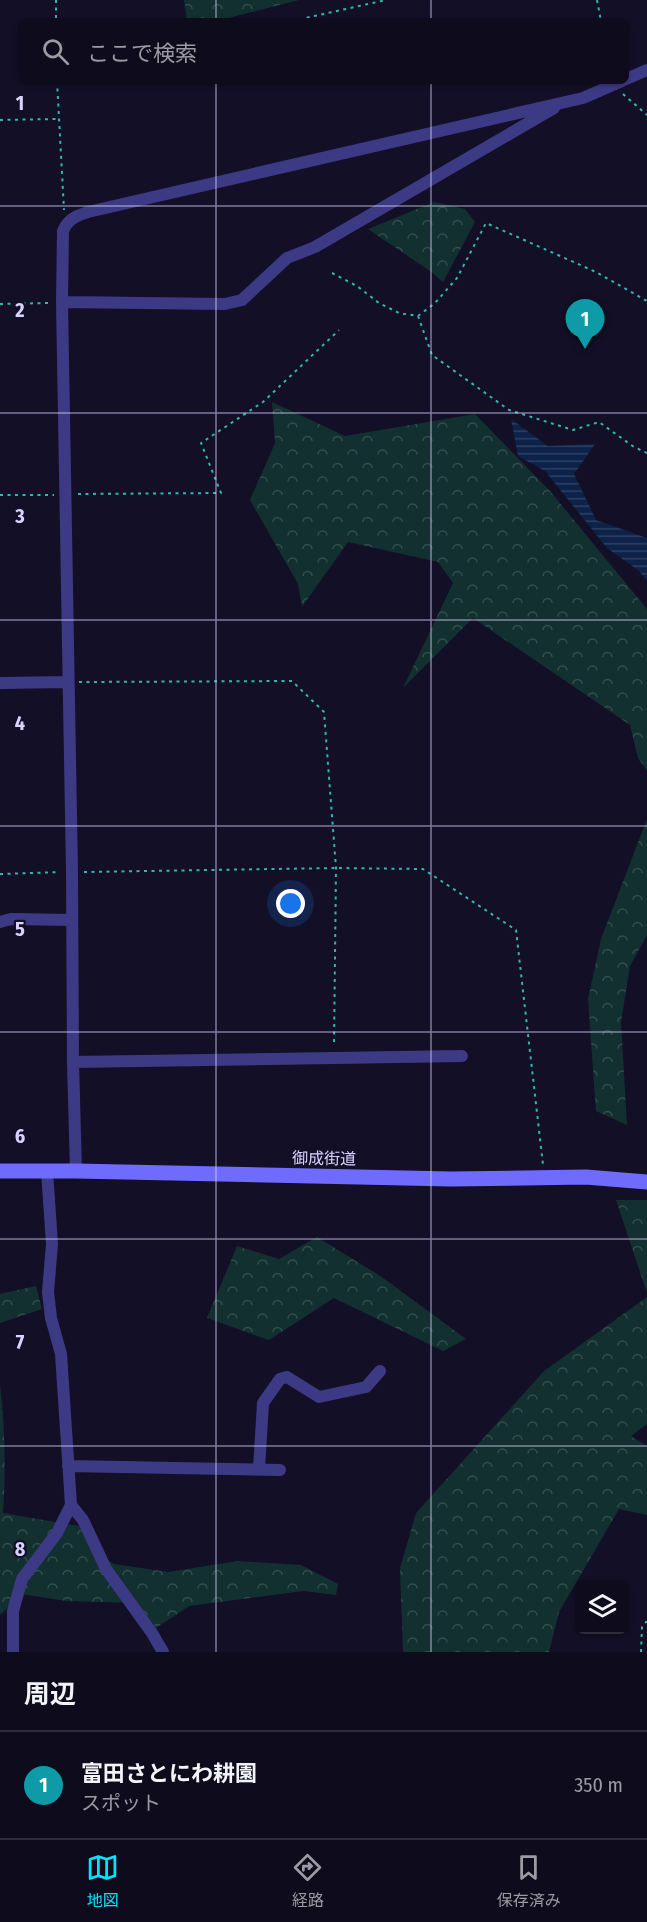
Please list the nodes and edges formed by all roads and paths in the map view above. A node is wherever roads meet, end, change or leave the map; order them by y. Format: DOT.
graph roads {
  1 [pos="56,0"];
  2 [pos="386,0"];
  3 [pos="597,0"];
  4 [pos="56,18"];
  5 [pos="305,18"];
  6 [pos="600,18"];
  7 [pos="647,70"];
  8 [pos="629,78"];
  9 [pos="57,84"];
  10 [pos="615,84"];
  11 [pos="618,84"];
  12 [pos="564,102"];
  13 [pos="647,115"];
  14 [pos="59,119"];
  15 [pos="0,120"];
  16 [pos="70,219"];
  17 [pos="332,273"];
  18 [pos="647,301"];
  19 [pos="62,302"];
  20 [pos="0,303"];
  21 [pos="418,316"];
  22 [pos="339,330"];
  23 [pos="647,453"];
  24 [pos="0,495"];
  25 [pos="65,495"];
  26 [pos="68,682"];
  27 [pos="0,683"];
  28 [pos="336,868"];
  29 [pos="72,872"];
  30 [pos="0,874"];
  31 [pos="72,921"];
  32 [pos="0,922"];
  33 [pos="462,1056"];
  34 [pos="334,1058"];
  35 [pos="73,1062"];
  36 [pos="0,1171"];
  37 [pos="47,1171"];
  38 [pos="76,1171"];
  39 [pos="544,1178"];
  40 [pos="647,1182"];
  41 [pos="380,1371"];
  42 [pos="68,1466"];
  43 [pos="259,1469"];
  44 [pos="280,1470"];
  45 [pos="71,1505"];
  46 [pos="647,1621"];
  47 [pos="14,1652"];
  48 [pos="164,1652"];
  49 [pos="642,1652"];
  1 -- 4 [label="path"];
  2 -- 5 [label="path"];
  3 -- 6 [label="path"];
  7 -- 8 [label="street"];
  9 -- 14 [label="path"];
  10 -- 12 [label="street"];
  11 -- 13 [label="path"];
  12 -- 16 [label="street"];
  12 -- 19 [label="street"];
  14 -- 15 [label="path"];
  14 -- 16 [label="path"];
  16 -- 19 [label="street"];
  17 -- 21 [label="path"];
  18 -- 21 [label="path"];
  19 -- 20 [label="path"];
  19 -- 25 [label="street"];
  21 -- 23 [label="path"];
  22 -- 25 [label="path"];
  24 -- 25 [label="path"];
  25 -- 26 [label="street"];
  26 -- 27 [label="street"];
  26 -- 28 [label="path"];
  26 -- 29 [label="street"];
  28 -- 29 [label="path"];
  28 -- 34 [label="path"];
  28 -- 39 [label="path"];
  29 -- 30 [label="path"];
  29 -- 31 [label="street"];
  31 -- 32 [label="street"];
  31 -- 35 [label="street"];
  33 -- 34 [label="street"];
  34 -- 35 [label="street"];
  35 -- 38 [label="street"];
  36 -- 37 [label="street, 御成街道"];
  37 -- 38 [label="street, 御成街道"];
  37 -- 42 [label="street"];
  38 -- 39 [label="street, 御成街道"];
  39 -- 40 [label="street, 御成街道"];
  41 -- 43 [label="street"];
  42 -- 43 [label="street"];
  42 -- 45 [label="street"];
  43 -- 44 [label="street"];
  45 -- 47 [label="street"];
  45 -- 48 [label="street"];
  46 -- 49 [label="path"];
}
